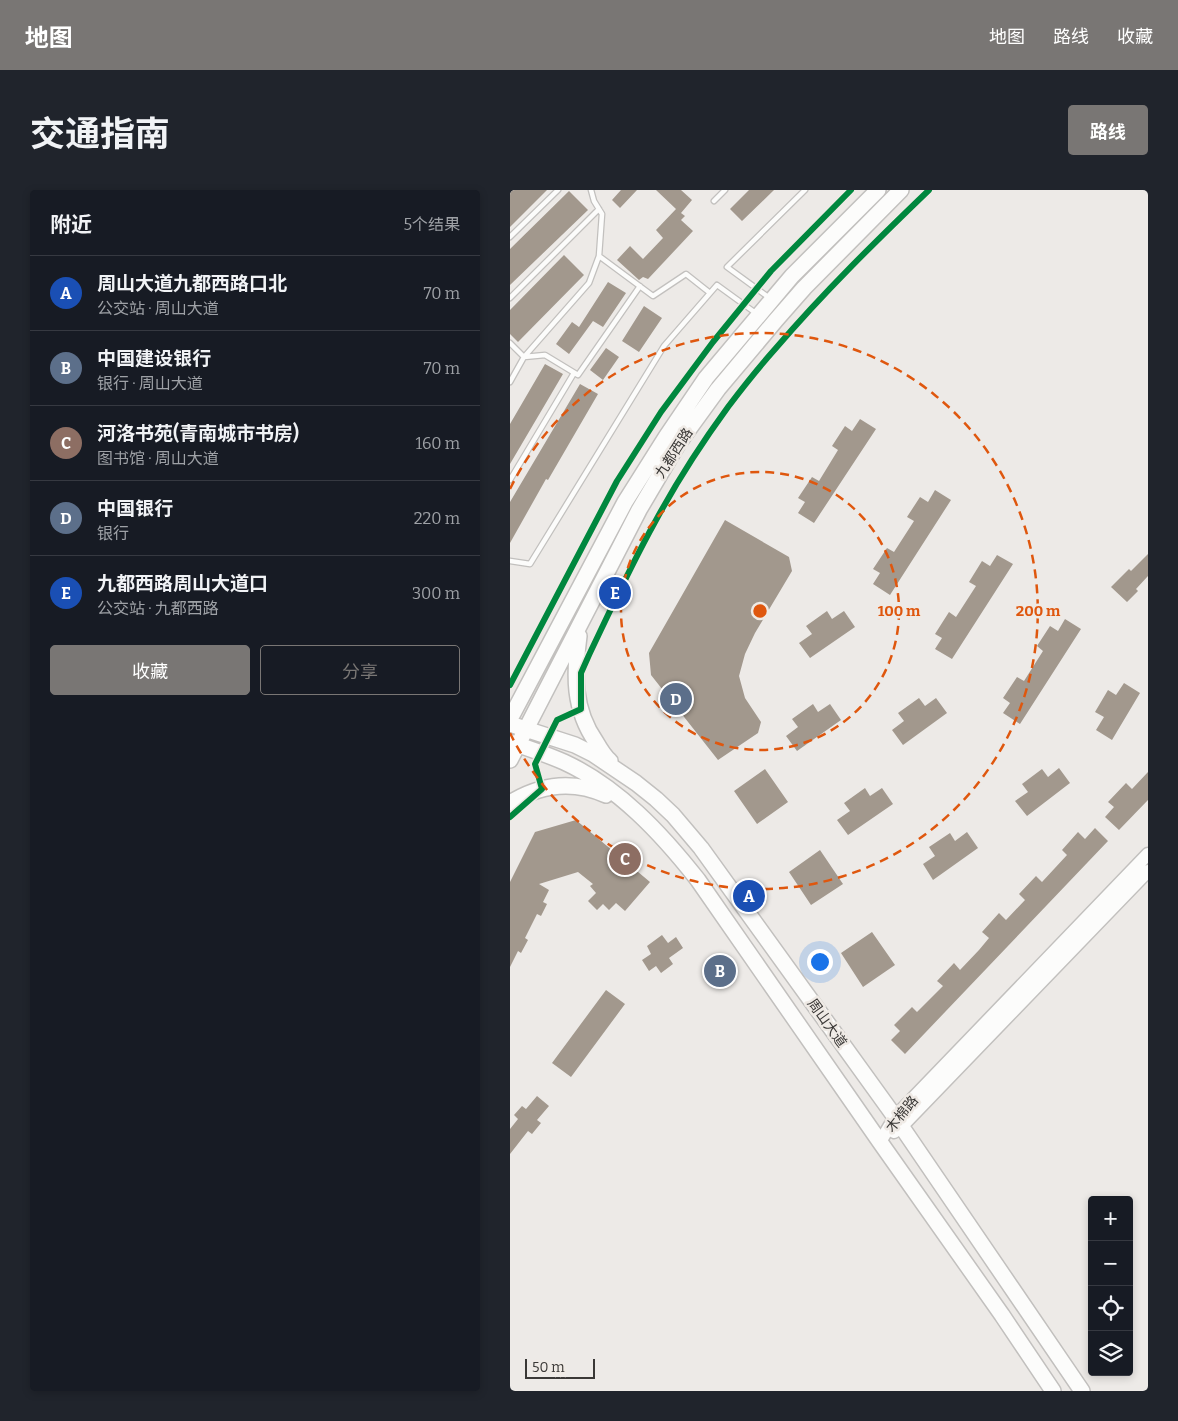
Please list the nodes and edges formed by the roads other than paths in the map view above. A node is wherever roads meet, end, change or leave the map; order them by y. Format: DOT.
graph roads {
  1 [pos="558,190"];
  2 [pos="591,190"];
  3 [pos="725,190"];
  4 [pos="805,190"];
  5 [pos="878,190"];
  6 [pos="901,190"];
  7 [pos="714,201"];
  8 [pos="599,209"];
  9 [pos="510,238"];
  10 [pos="599,256"];
  11 [pos="640,286"];
  12 [pos="710,293"];
  13 [pos="510,298"];
  14 [pos="772,299"];
  15 [pos="758,315"];
  16 [pos="510,343"];
  17 [pos="524,357"];
  18 [pos="574,373"];
  19 [pos="510,382"];
  20 [pos="510,480"];
  21 [pos="510,561"];
  22 [pos="581,624"];
  23 [pos="510,719"];
  24 [pos="510,724"];
  25 [pos="526,729"];
  26 [pos="514,743"];
  27 [pos="510,760"];
  28 [pos="636,783"];
  29 [pos="510,803"];
  30 [pos="631,807"];
  31 [pos="1148,854"];
  32 [pos="1148,871"];
  33 [pos="898,1122"];
  34 [pos="880,1142"];
  35 [pos="1053,1391"];
  36 [pos="1082,1391"];
  1 -- 9 [label="lane"];
  2 -- 8 [label="lane"];
  3 -- 7 [label="lane"];
  4 -- 14 [label="lane"];
  5 -- 14 [label="main road, 九都西路"];
  6 -- 22 [label="main road, 九都西路"];
  8 -- 10 [label="lane"];
  8 -- 13 [label="lane"];
  10 -- 11 [label="lane"];
  10 -- 17 [label="lane"];
  11 -- 12 [label="lane"];
  11 -- 18 [label="lane"];
  12 -- 15 [label="lane"];
  12 -- 21 [label="lane"];
  14 -- 15 [label="main road, 九都西路"];
  15 -- 23 [label="main road, 九都西路"];
  16 -- 17 [label="lane"];
  17 -- 18 [label="lane"];
  17 -- 19 [label="lane"];
  18 -- 20 [label="lane"];
  22 -- 25 [label="main road, 九都西路"];
  22 -- 28 [label="main road"];
  24 -- 25 [label="main road, 周山大道"];
  25 -- 26 [label="main road, 九都西路"];
  25 -- 28 [label="main road, 周山大道"];
  26 -- 27 [label="main road, 九都西路"];
  26 -- 30 [label="main road, 周山大道"];
  28 -- 33 [label="main road, 周山大道"];
  29 -- 30 [label="main road"];
  30 -- 34 [label="main road, 周山大道"];
  31 -- 33 [label="main road, 木棉路"];
  32 -- 33 [label="main road, 木棉路"];
  33 -- 34 [label="main road, 木棉路"];
  33 -- 36 [label="main road, 周山大道"];
  34 -- 35 [label="main road, 周山大道"];
}
